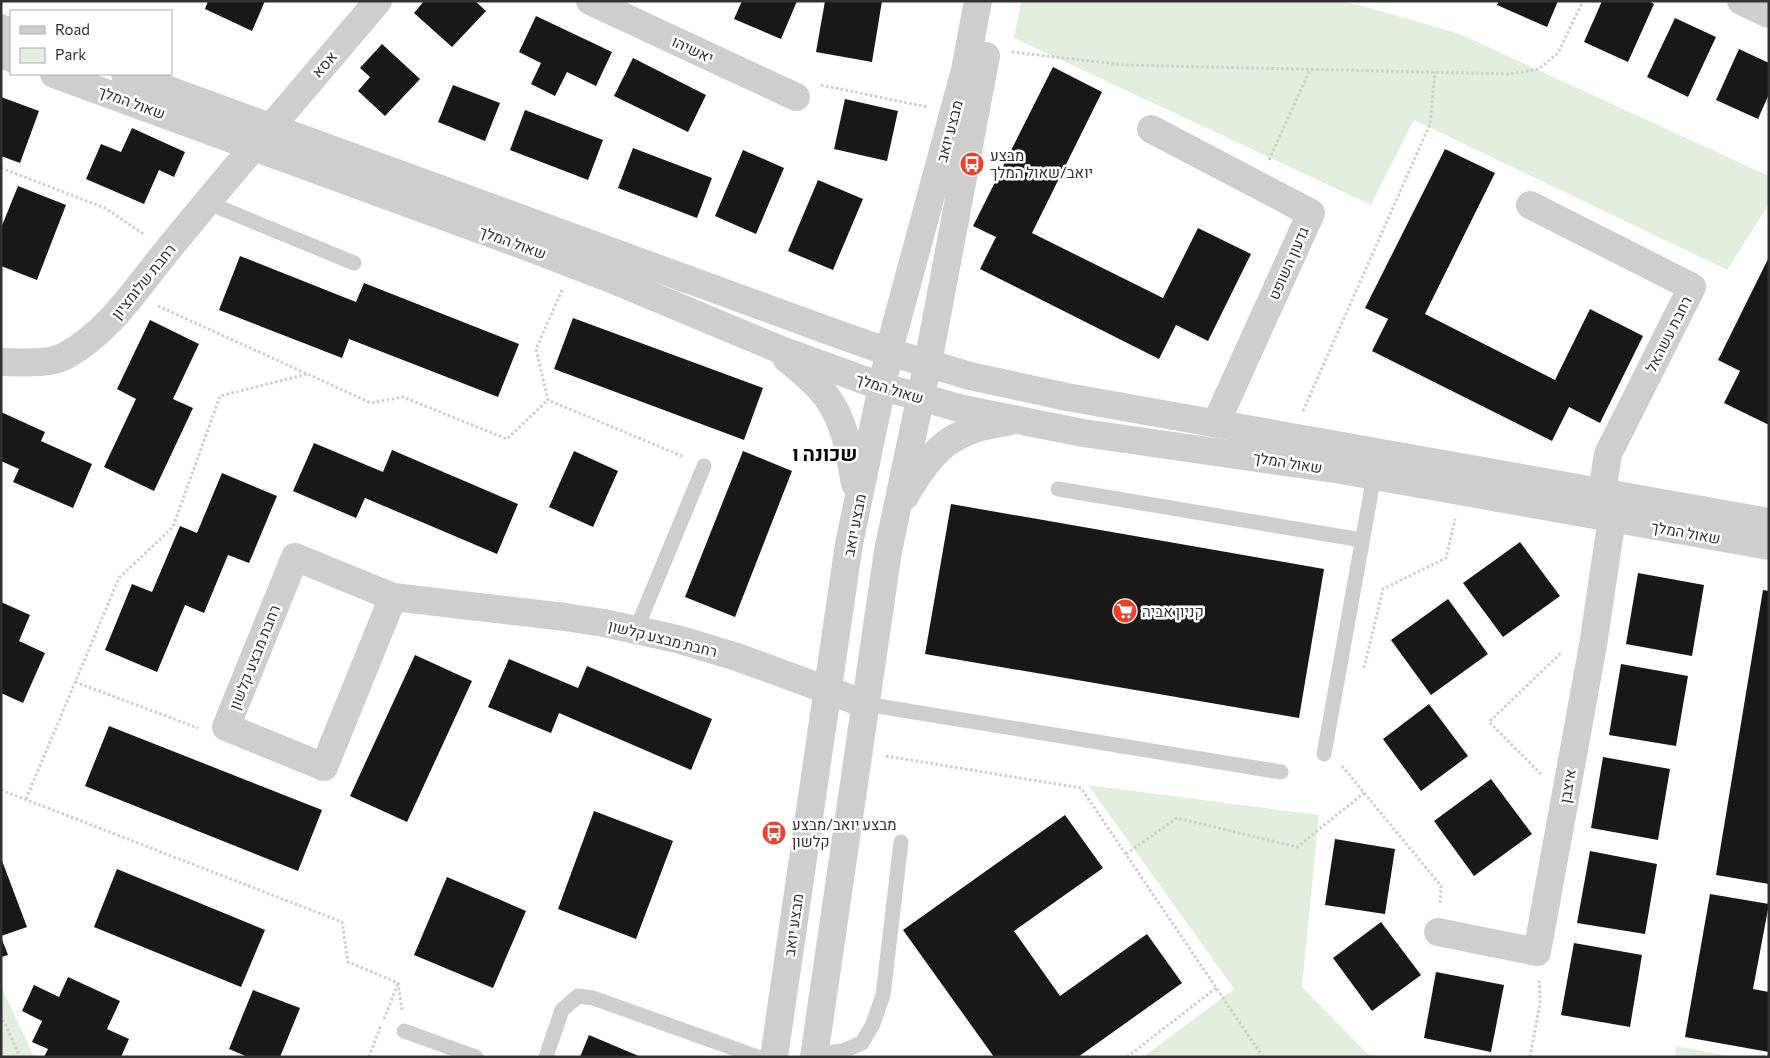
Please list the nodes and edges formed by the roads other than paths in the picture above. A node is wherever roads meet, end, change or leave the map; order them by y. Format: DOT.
graph roads {
  1 [pos="378,1"];
  2 [pos="590,1"];
  3 [pos="978,1"];
  4 [pos="996,1"];
  5 [pos="1741,1"];
  6 [pos="1769,14"];
  7 [pos="57,75"];
  8 [pos="127,75"];
  9 [pos="796,97"];
  10 [pos="1151,129"];
  11 [pos="262,137"];
  12 [pos="206,202"];
  13 [pos="1530,205"];
  14 [pos="354,263"];
  15 [pos="768,345"];
  16 [pos="889,352"];
  17 [pos="1,362"];
  18 [pos="927,363"];
  19 [pos="882,387"];
  20 [pos="920,397"];
  21 [pos="1019,420"];
  22 [pos="1216,422"];
  23 [pos="704,466"];
  24 [pos="1374,476"];
  25 [pos="1058,489"];
  26 [pos="1602,492"];
  27 [pos="858,501"];
  28 [pos="896,512"];
  29 [pos="1612,518"];
  30 [pos="1769,522"];
  31 [pos="1362,540"];
  32 [pos="1769,546"];
  33 [pos="393,597"];
  34 [pos="636,630"];
  35 [pos="828,690"];
  36 [pos="865,704"];
  37 [pos="1324,754"];
  38 [pos="1281,772"];
  39 [pos="902,842"];
  40 [pos="1438,932"];
  41 [pos="404,1031"];
  42 [pos="814,1056"];
  43 [pos="476,1057"];
  44 [pos="546,1057"];
  45 [pos="758,1057"];
  46 [pos="774,1057"];
  1 -- 11 [label="street, אסא"];
  2 -- 9 [label="street, יאשיהו"];
  3 -- 16 [label="street, מבצע יואב"];
  4 -- 18 [label="street, מבצע יואב"];
  5 -- 6 [label="street"];
  7 -- 11 [label="street, שאול המלך"];
  8 -- 11 [label="street, שאול המלך"];
  10 -- 22 [label="street, גדעון השופט"];
  11 -- 12 [label="street, רחבת שלומציון"];
  11 -- 15 [label="street, שאול המלך"];
  11 -- 16 [label="street, שאול המלך"];
  12 -- 14 [label="lane"];
  12 -- 17 [label="street, רחבת שלומציון"];
  13 -- 26 [label="street, רחבת עשהאל"];
  15 -- 19 [label="street, שאול המלך"];
  15 -- 27 [label="street"];
  16 -- 18 [label="street, שאול המלך"];
  16 -- 19 [label="street, מבצע יואב"];
  18 -- 20 [label="street, מבצע יואב"];
  18 -- 22 [label="street, שאול המלך"];
  19 -- 20 [label="street, שאול המלך"];
  19 -- 27 [label="street, מבצע יואב"];
  20 -- 21 [label="street, שאול המלך"];
  20 -- 28 [label="street, מבצע יואב"];
  21 -- 24 [label="street, שאול המלך"];
  21 -- 28 [label="street"];
  22 -- 26 [label="street, שאול המלך"];
  23 -- 34 [label="lane"];
  24 -- 29 [label="street, שאול המלך"];
  24 -- 31 [label="lane"];
  25 -- 31 [label="lane"];
  26 -- 30 [label="street, שאול המלך"];
  27 -- 35 [label="street, מבצע יואב"];
  28 -- 36 [label="street, מבצע יואב"];
  29 -- 32 [label="street, שאול המלך"];
  29 -- 40 [label="street, איצבן"];
  31 -- 37 [label="lane"];
  33 -- 33 [label="street, רחבת מבצע קלשון"];
  33 -- 34 [label="street, רחבת מבצע קלשון"];
  34 -- 35 [label="street, רחבת מבצע קלשון"];
  35 -- 36 [label="street, רחבת מבצע קלשון"];
  35 -- 46 [label="street, מבצע יואב"];
  36 -- 38 [label="lane"];
  36 -- 42 [label="street, מבצע יואב"];
  39 -- 42 [label="lane"];
  41 -- 43 [label="lane"];
  44 -- 45 [label="lane"];
}
